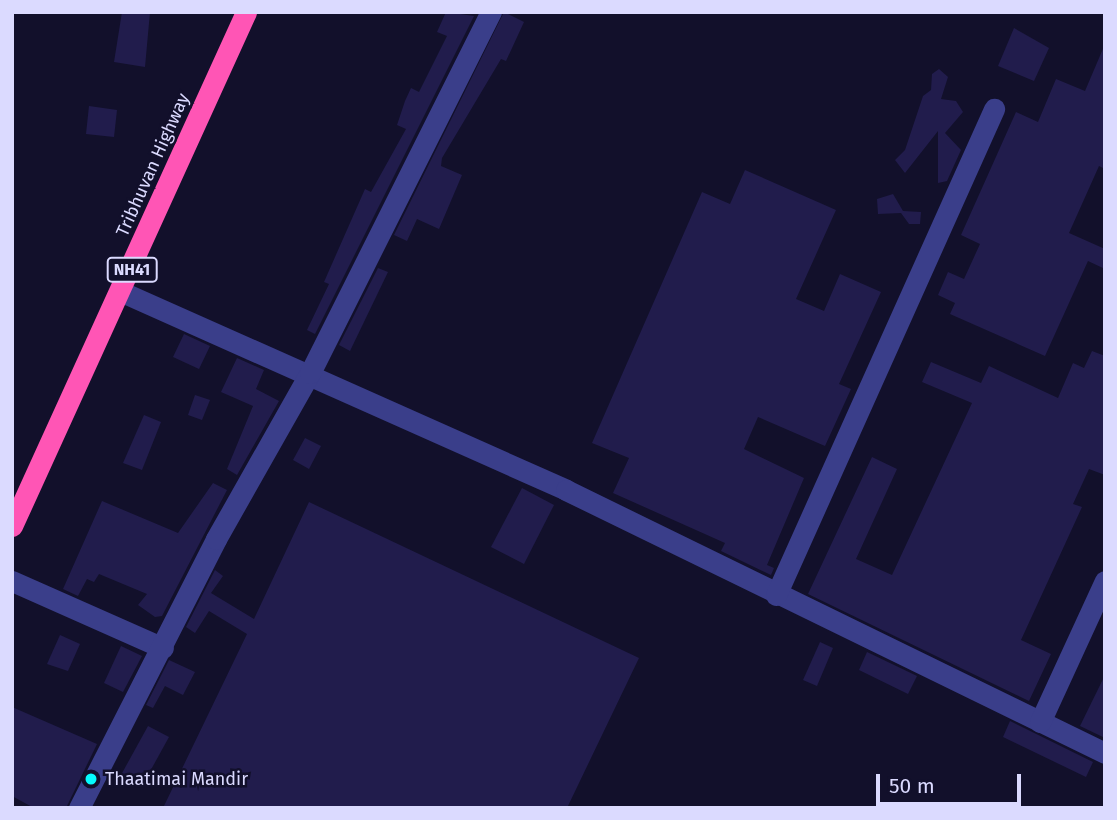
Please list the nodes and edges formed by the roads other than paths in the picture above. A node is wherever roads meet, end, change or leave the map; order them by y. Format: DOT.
graph roads {
  1 [pos="246,12"];
  2 [pos="491,12"];
  3 [pos="994,109"];
  4 [pos="122,292"];
  5 [pos="310,373"];
  6 [pos="12,526"];
  7 [pos="12,581"];
  8 [pos="1105,582"];
  9 [pos="776,595"];
  10 [pos="163,648"];
  11 [pos="1040,722"];
  12 [pos="1105,753"];
  13 [pos="79,808"];
  1 -- 4 [label="highway, Tribhuvan Highway / NH41"];
  2 -- 5 [label="street"];
  3 -- 9 [label="street"];
  4 -- 5 [label="street"];
  4 -- 6 [label="highway, Tribhuvan Highway / NH41"];
  5 -- 9 [label="street"];
  5 -- 10 [label="street"];
  7 -- 10 [label="street"];
  8 -- 11 [label="street"];
  9 -- 11 [label="street"];
  10 -- 13 [label="street"];
  11 -- 12 [label="street"];
}
